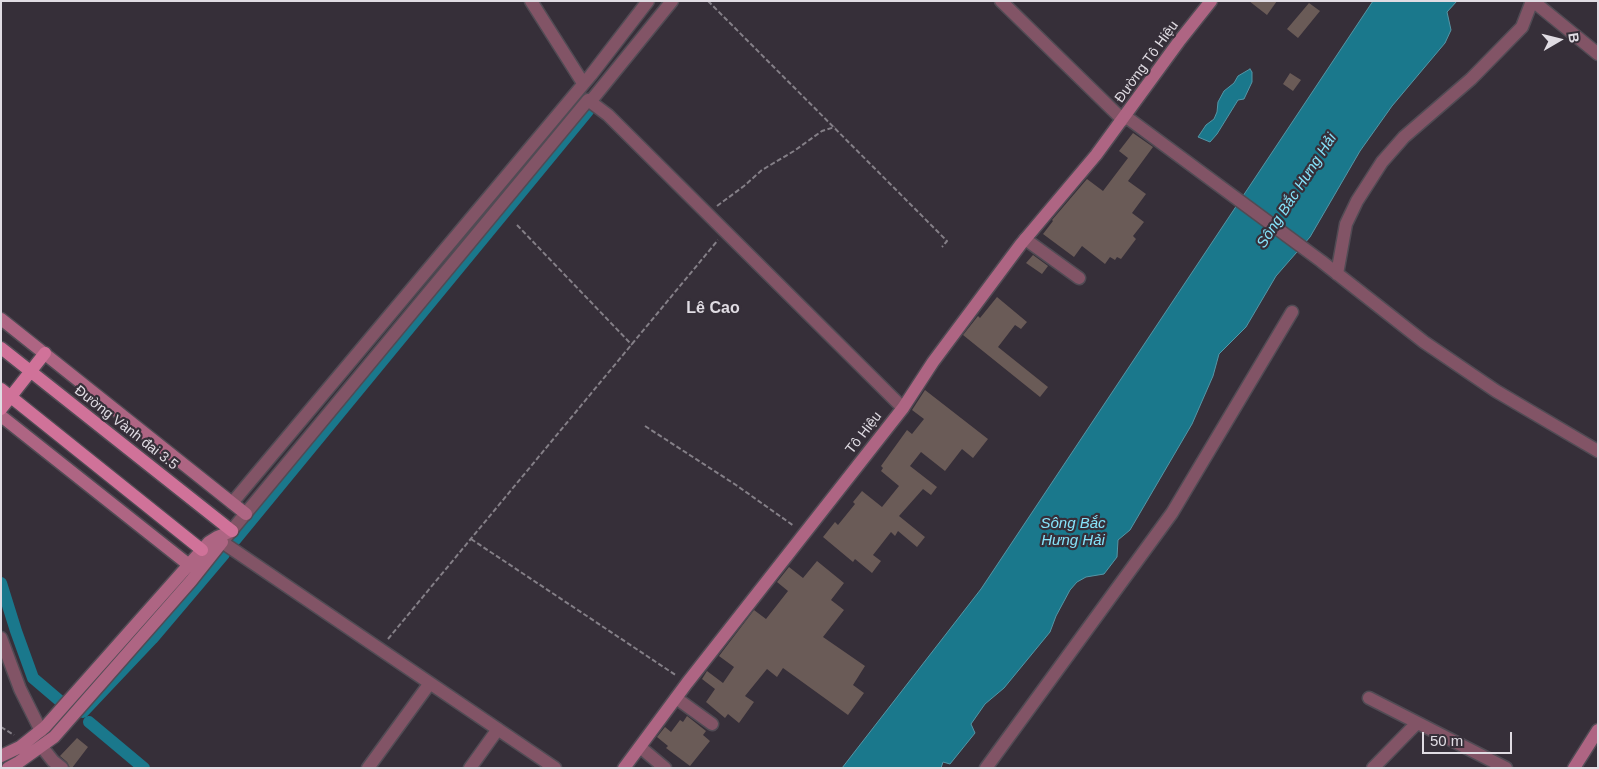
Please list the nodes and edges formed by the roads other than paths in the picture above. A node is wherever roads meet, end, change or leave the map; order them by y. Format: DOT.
graph roads {
  1 [pos="531,1"];
  2 [pos="648,1"];
  3 [pos="672,1"];
  4 [pos="1001,1"];
  5 [pos="1211,1"];
  6 [pos="1532,1"];
  7 [pos="1598,54"];
  8 [pos="583,83"];
  9 [pos="570,99"];
  10 [pos="586,105"];
  11 [pos="1124,118"];
  12 [pos="1025,239"];
  13 [pos="1337,274"];
  14 [pos="1079,278"];
  15 [pos="1292,312"];
  16 [pos="1,318"];
  17 [pos="1,348"];
  18 [pos="45,353"];
  19 [pos="31,371"];
  20 [pos="6,393"];
  21 [pos="902,408"];
  22 [pos="1,409"];
  23 [pos="1,416"];
  24 [pos="1598,451"];
  25 [pos="232,503"];
  26 [pos="246,514"];
  27 [pos="232,530"];
  28 [pos="222,542"];
  29 [pos="202,550"];
  30 [pos="189,565"];
  31 [pos="1,638"];
  32 [pos="430,683"];
  33 [pos="676,698"];
  34 [pos="1369,698"];
  35 [pos="1417,723"];
  36 [pos="712,724"];
  37 [pos="498,729"];
  38 [pos="1598,730"];
  39 [pos="39,738"];
  40 [pos="640,747"];
  41 [pos="1,756"];
  42 [pos="10,767"];
  43 [pos="62,768"];
  44 [pos="368,768"];
  45 [pos="470,768"];
  46 [pos="554,768"];
  47 [pos="624,768"];
  48 [pos="665,768"];
  49 [pos="986,768"];
  50 [pos="1373,768"];
  51 [pos="1506,768"];
  52 [pos="1574,768"];
  1 -- 8 [label="street"];
  2 -- 8 [label="street"];
  3 -- 10 [label="street"];
  4 -- 11 [label="street"];
  5 -- 11 [label="main road, Đường Tô Hiệu"];
  6 -- 7 [label="street"];
  6 -- 13 [label="street"];
  8 -- 9 [label="street"];
  9 -- 10 [label="street"];
  9 -- 25 [label="street"];
  10 -- 21 [label="street"];
  10 -- 26 [label="street"];
  11 -- 12 [label="main road, Tô Hiệu"];
  11 -- 13 [label="street"];
  12 -- 14 [label="street"];
  12 -- 21 [label="main road, Tô Hiệu"];
  13 -- 24 [label="street"];
  15 -- 49 [label="street"];
  16 -- 18 [label="main road"];
  17 -- 19 [label="main road, Đường Vành đai 3.5"];
  18 -- 19 [label="main road"];
  18 -- 25 [label="main road"];
  19 -- 20 [label="main road"];
  19 -- 27 [label="main road, Đường Vành đai 3.5"];
  20 -- 22 [label="main road"];
  20 -- 29 [label="main road"];
  21 -- 33 [label="main road, Tô Hiệu"];
  23 -- 30 [label="main road"];
  25 -- 26 [label="main road"];
  26 -- 27 [label="street"];
  27 -- 28 [label="street"];
  27 -- 29 [label="main road"];
  28 -- 32 [label="street"];
  28 -- 39 [label="main road"];
  29 -- 30 [label="main road"];
  30 -- 39 [label="main road"];
  31 -- 39 [label="street"];
  32 -- 37 [label="street"];
  32 -- 44 [label="street"];
  33 -- 36 [label="street"];
  33 -- 40 [label="main road, Tô Hiệu"];
  34 -- 35 [label="street"];
  35 -- 50 [label="street"];
  35 -- 51 [label="street"];
  37 -- 45 [label="street"];
  37 -- 46 [label="street"];
  38 -- 52 [label="main road"];
  39 -- 41 [label="main road"];
  39 -- 42 [label="main road"];
  39 -- 43 [label="street"];
  40 -- 47 [label="main road, Tô Hiệu"];
  40 -- 48 [label="street"];
}
